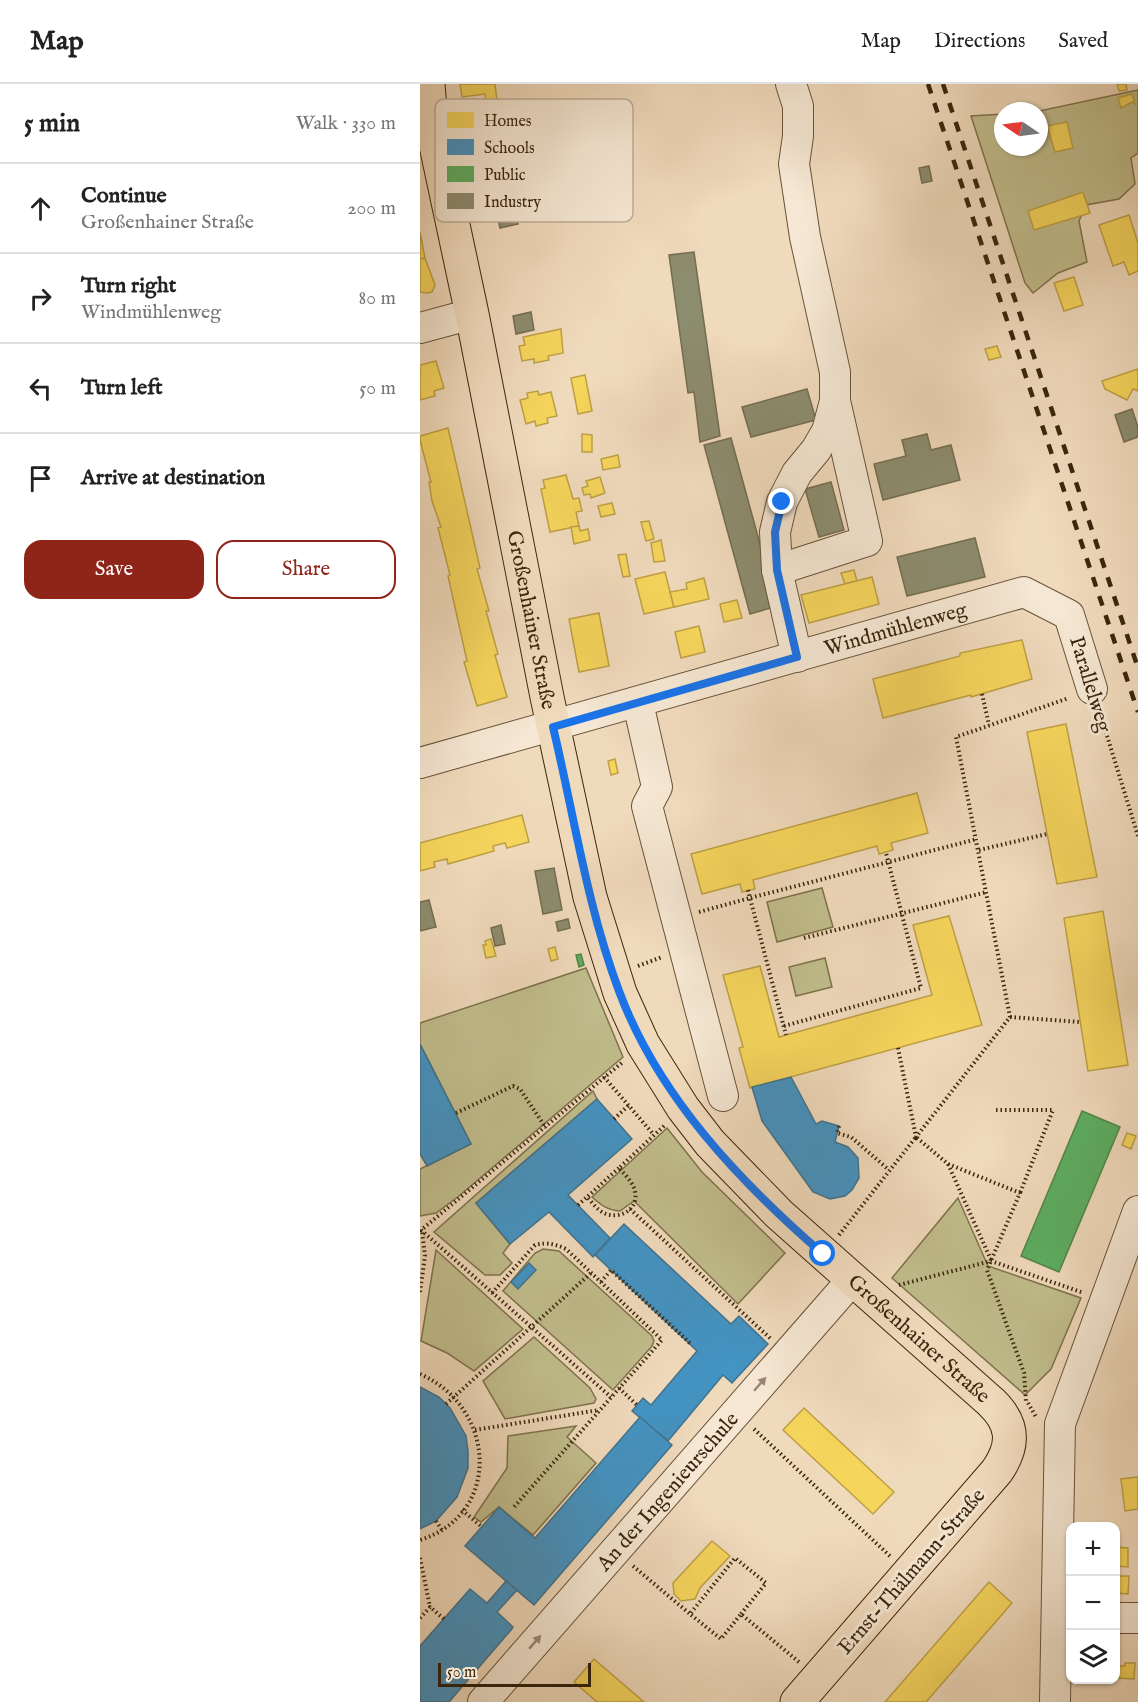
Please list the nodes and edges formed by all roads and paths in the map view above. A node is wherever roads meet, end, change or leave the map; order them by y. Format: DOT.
graph roads {
  1 [pos="428,84"];
  2 [pos="791,84"];
  3 [pos="435,141"];
  4 [pos="452,222"];
  5 [pos="472,314"];
  6 [pos="420,328"];
  7 [pos="835,401"];
  8 [pos="777,570"];
  9 [pos="1024,592"];
  10 [pos="797,657"];
  11 [pos="1092,689"];
  12 [pos="982,694"];
  13 [pos="638,703"];
  14 [pos="989,725"];
  15 [pos="553,727"];
  16 [pos="420,763"];
  17 [pos="1047,834"];
  18 [pos="1138,836"];
  19 [pos="977,839"];
  20 [pos="979,850"];
  21 [pos="886,853"];
  22 [pos="890,864"];
  23 [pos="748,891"];
  24 [pos="987,892"];
  25 [pos="750,898"];
  26 [pos="902,913"];
  27 [pos="675,918"];
  28 [pos="804,938"];
  29 [pos="683,949"];
  30 [pos="636,967"];
  31 [pos="1010,1017"];
  32 [pos="1080,1022"];
  33 [pos="784,1026"];
  34 [pos="786,1035"];
  35 [pos="643,1044"];
  36 [pos="897,1048"];
  37 [pos="604,1077"];
  38 [pos="723,1096"];
  39 [pos="629,1105"];
  40 [pos="683,1108"];
  41 [pos="996,1110"];
  42 [pos="456,1113"];
  43 [pos="614,1119"];
  44 [pos="839,1126"];
  45 [pos="546,1128"];
  46 [pos="654,1135"];
  47 [pos="916,1137"];
  48 [pos="948,1164"];
  49 [pos="619,1168"];
  50 [pos="889,1170"];
  51 [pos="1020,1193"];
  52 [pos="587,1197"];
  53 [pos="578,1205"];
  54 [pos="630,1209"];
  55 [pos="1138,1211"];
  56 [pos="421,1231"];
  57 [pos="836,1243"];
  58 [pos="991,1261"];
  59 [pos="591,1273"];
  60 [pos="852,1280"];
  61 [pos="890,1280"];
  62 [pos="601,1282"];
  63 [pos="897,1286"];
  64 [pos="420,1292"];
  65 [pos="492,1293"];
  66 [pos="905,1294"];
  67 [pos="1105,1300"];
  68 [pos="532,1329"];
  69 [pos="692,1345"];
  70 [pos="787,1354"];
  71 [pos="420,1374"];
  72 [pos="619,1388"];
  73 [pos="1017,1394"];
  74 [pos="455,1397"];
  75 [pos="611,1397"];
  76 [pos="1026,1401"];
  77 [pos="446,1404"];
  78 [pos="637,1405"];
  79 [pos="600,1410"];
  80 [pos="736,1412"];
  81 [pos="1036,1426"];
  82 [pos="475,1430"];
  83 [pos="514,1507"];
  84 [pos="462,1510"];
  85 [pos="435,1521"];
  86 [pos="482,1527"];
  87 [pos="442,1530"];
  88 [pos="420,1540"];
  89 [pos="614,1550"];
  90 [pos="420,1558"];
  91 [pos="908,1574"];
  92 [pos="430,1607"];
  93 [pos="690,1614"];
  94 [pos="741,1614"];
  95 [pos="1138,1617"];
  96 [pos="420,1618"];
  97 [pos="1120,1618"];
  98 [pos="444,1619"];
  99 [pos="1063,1620"];
  100 [pos="796,1687"];
  101 [pos="483,1702"];
  102 [pos="1054,1702"];
  1 -- 3 [label="main road, Großenhainer Straße"];
  2 -- 7 [label="street"];
  4 -- 5 [label="main road, Großenhainer Straße"];
  5 -- 6 [label="street"];
  5 -- 15 [label="main road, Großenhainer Straße"];
  7 -- 8 [label="street"];
  7 -- 8 [label="street"];
  8 -- 10 [label="street"];
  9 -- 10 [label="street, Windmühlenweg"];
  9 -- 11 [label="street, Parallelweg"];
  10 -- 13 [label="street, Windmühlenweg"];
  11 -- 14 [label="path"];
  11 -- 18 [label="path, Parallelweg"];
  12 -- 14 [label="path"];
  13 -- 15 [label="street, Windmühlenweg"];
  13 -- 27 [label="street"];
  14 -- 19 [label="path"];
  15 -- 16 [label="street, Windmühlenweg"];
  15 -- 35 [label="main road, Großenhainer Straße"];
  17 -- 20 [label="path"];
  19 -- 20 [label="path"];
  19 -- 22 [label="path"];
  20 -- 24 [label="path"];
  21 -- 22 [label="path"];
  22 -- 25 [label="path"];
  22 -- 26 [label="path"];
  23 -- 25 [label="path"];
  24 -- 26 [label="path"];
  24 -- 31 [label="path"];
  25 -- 27 [label="path"];
  25 -- 33 [label="path"];
  26 -- 28 [label="path"];
  26 -- 33 [label="path"];
  27 -- 29 [label="street"];
  29 -- 30 [label="path"];
  29 -- 38 [label="street"];
  31 -- 32 [label="path"];
  31 -- 47 [label="path"];
  33 -- 34 [label="path"];
  35 -- 37 [label="path"];
  35 -- 40 [label="main road, Großenhainer Straße"];
  36 -- 47 [label="path"];
  37 -- 39 [label="path"];
  37 -- 45 [label="path"];
  39 -- 43 [label="path"];
  39 -- 46 [label="path"];
  40 -- 46 [label="path"];
  40 -- 57 [label="main road, Großenhainer Straße"];
  41 -- 51 [label="path"];
  42 -- 45 [label="path"];
  44 -- 50 [label="path"];
  45 -- 56 [label="path"];
  46 -- 49 [label="path"];
  47 -- 48 [label="path"];
  47 -- 50 [label="path"];
  48 -- 51 [label="path"];
  48 -- 58 [label="path"];
  49 -- 52 [label="path"];
  49 -- 54 [label="path"];
  50 -- 57 [label="path"];
  51 -- 58 [label="path"];
  52 -- 53 [label="path"];
  52 -- 54 [label="path"];
  54 -- 70 [label="path"];
  55 -- 67 [label="street, Ernst-Thälmann-Straße"];
  56 -- 64 [label="path"];
  56 -- 65 [label="path"];
  57 -- 60 [label="main road, Großenhainer Straße"];
  58 -- 63 [label="path"];
  58 -- 67 [label="path"];
  58 -- 76 [label="path"];
  59 -- 62 [label="path"];
  59 -- 65 [label="path"];
  59 -- 68 [label="path"];
  60 -- 70 [label="street, An der Ingenieurschule"];
  60 -- 81 [label="main road, Großenhainer Straße"];
  61 -- 63 [label="path"];
  62 -- 69 [label="path"];
  62 -- 72 [label="path"];
  63 -- 66 [label="path"];
  65 -- 68 [label="path"];
  67 -- 81 [label="street, Ernst-Thälmann-Straße"];
  68 -- 74 [label="path"];
  68 -- 75 [label="path"];
  80 -- 70 [label="street, An der Ingenieurschule, one-way"];
  71 -- 74 [label="path"];
  72 -- 75 [label="path"];
  72 -- 78 [label="path"];
  73 -- 76 [label="path"];
  74 -- 77 [label="path"];
  74 -- 82 [label="path"];
  75 -- 79 [label="path"];
  76 -- 81 [label="path"];
  79 -- 82 [label="path"];
  79 -- 83 [label="path"];
  80 -- 89 [label="street, An der Ingenieurschule"];
  80 -- 91 [label="path"];
  81 -- 91 [label="main road, Ernst-Thälmann-Straße"];
  81 -- 99 [label="street"];
  82 -- 84 [label="path"];
  84 -- 86 [label="path"];
  84 -- 87 [label="path"];
  85 -- 87 [label="path"];
  87 -- 88 [label="path"];
  89 -- 93 [label="path"];
  101 -- 89 [label="street, An der Ingenieurschule, one-way"];
  90 -- 92 [label="path"];
  91 -- 100 [label="main road, Ernst-Thälmann-Straße"];
  92 -- 96 [label="path"];
  92 -- 98 [label="path"];
  93 -- 94 [label="path"];
  93 -- 94 [label="path"];
  94 -- 100 [label="path"];
  95 -- 97 [label="street"];
  99 -- 102 [label="street"];
}
